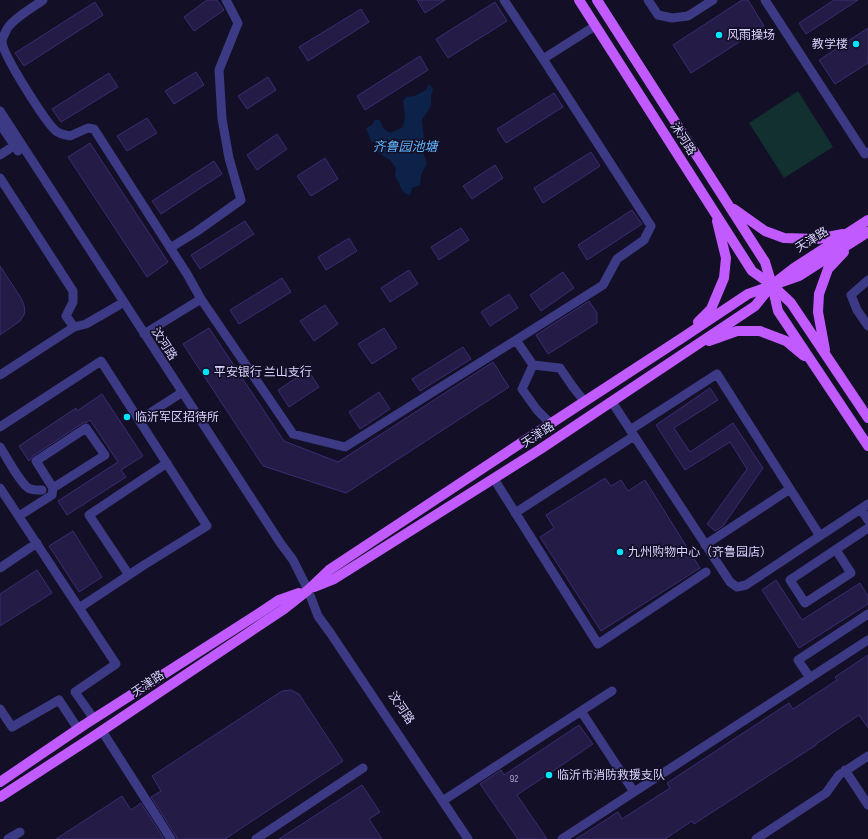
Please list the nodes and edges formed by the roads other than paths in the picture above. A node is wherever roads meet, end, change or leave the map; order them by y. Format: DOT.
graph roads {
  1 [pos="43,0"];
  2 [pos="226,0"];
  3 [pos="504,0"];
  4 [pos="579,0"];
  5 [pos="597,0"];
  6 [pos="648,0"];
  7 [pos="713,0"];
  8 [pos="765,0"];
  9 [pos="595,26"];
  10 [pos="543,59"];
  11 [pos="0,112"];
  12 [pos="0,124"];
  13 [pos="14,145"];
  14 [pos="868,152"];
  15 [pos="0,155"];
  16 [pos="0,178"];
  17 [pos="729,206"];
  18 [pos="715,214"];
  19 [pos="868,220"];
  20 [pos="868,232"];
  21 [pos="851,237"];
  22 [pos="170,248"];
  23 [pos="868,280"];
  24 [pos="772,285"];
  25 [pos="201,299"];
  26 [pos="119,305"];
  27 [pos="868,326"];
  28 [pos="74,327"];
  29 [pos="144,334"];
  30 [pos="682,338"];
  31 [pos="516,340"];
  32 [pos="693,348"];
  33 [pos="825,354"];
  34 [pos="813,364"];
  35 [pos="533,365"];
  36 [pos="0,375"];
  37 [pos="178,395"];
  38 [pos="584,402"];
  39 [pos="612,402"];
  40 [pos="868,418"];
  41 [pos="139,420"];
  42 [pos="550,424"];
  43 [pos="0,427"];
  44 [pos="632,433"];
  45 [pos="868,446"];
  46 [pos="0,447"];
  47 [pos="167,463"];
  48 [pos="494,479"];
  49 [pos="0,488"];
  50 [pos="53,488"];
  51 [pos="790,489"];
  52 [pos="42,490"];
  53 [pos="865,506"];
  54 [pos="515,513"];
  55 [pos="19,516"];
  56 [pos="868,520"];
  57 [pos="868,528"];
  58 [pos="820,536"];
  59 [pos="37,543"];
  60 [pos="705,545"];
  61 [pos="836,550"];
  62 [pos="0,568"];
  63 [pos="706,572"];
  64 [pos="129,575"];
  65 [pos="308,590"];
  66 [pos="79,608"];
  67 [pos="868,614"];
  68 [pos="868,640"];
  69 [pos="810,678"];
  70 [pos="612,691"];
  71 [pos="0,709"];
  72 [pos="581,711"];
  73 [pos="94,719"];
  74 [pos="78,729"];
  75 [pos="102,731"];
  76 [pos="868,756"];
  77 [pos="363,768"];
  78 [pos="845,770"];
  79 [pos="0,782"];
  80 [pos="634,792"];
  81 [pos="0,796"];
  82 [pos="447,798"];
  83 [pos="868,805"];
  84 [pos="20,832"];
  85 [pos="8,839"];
  86 [pos="172,839"];
  87 [pos="256,839"];
  88 [pos="468,839"];
  89 [pos="474,839"];
  90 [pos="562,839"];
  91 [pos="756,839"];
  1 -- 22 [label="street"];
  2 -- 22 [label="street"];
  3 -- 10 [label="street"];
  4 -- 9 [label="main road, 沭河路"];
  5 -- 17 [label="main road, 沭河路"];
  6 -- 7 [label="street"];
  8 -- 14 [label="street"];
  9 -- 10 [label="street"];
  9 -- 18 [label="main road, 沭河路"];
  10 -- 31 [label="street"];
  11 -- 29 [label="street, 汶河路"];
  12 -- 13 [label="street, 汶河路"];
  13 -- 15 [label="street"];
  13 -- 26 [label="street, 汶河路"];
  16 -- 28 [label="street"];
  17 -- 21 [label="main road"];
  17 -- 24 [label="main road, 沭河路"];
  18 -- 24 [label="main road, 沭河路"];
  18 -- 30 [label="main road"];
  19 -- 21 [label="main road, 天津路"];
  20 -- 21 [label="main road, 天津路"];
  21 -- 24 [label="main road, 天津路"];
  21 -- 33 [label="main road"];
  22 -- 25 [label="street"];
  23 -- 27 [label="street"];
  24 -- 30 [label="main road, 天津路"];
  24 -- 32 [label="main road, 天津路"];
  24 -- 33 [label="main road, 沭河路"];
  24 -- 34 [label="main road, 沭河路"];
  25 -- 29 [label="street"];
  25 -- 31 [label="street"];
  26 -- 28 [label="street"];
  26 -- 37 [label="street, 汶河路"];
  28 -- 36 [label="street"];
  29 -- 65 [label="street, 汶河路"];
  30 -- 38 [label="main road, 天津路"];
  31 -- 35 [label="street"];
  32 -- 34 [label="main road"];
  32 -- 39 [label="main road, 天津路"];
  33 -- 40 [label="main road, 沭河路"];
  34 -- 45 [label="main road, 沭河路"];
  35 -- 38 [label="street"];
  35 -- 42 [label="street"];
  37 -- 41 [label="street"];
  37 -- 65 [label="street, 汶河路"];
  38 -- 42 [label="main road, 天津路"];
  39 -- 44 [label="street"];
  39 -- 48 [label="main road, 天津路"];
  41 -- 43 [label="street"];
  41 -- 47 [label="street"];
  42 -- 65 [label="main road, 天津路"];
  44 -- 51 [label="street"];
  44 -- 54 [label="street"];
  44 -- 60 [label="street"];
  46 -- 52 [label="street"];
  47 -- 64 [label="street"];
  47 -- 64 [label="street"];
  48 -- 54 [label="street"];
  48 -- 65 [label="main road, 天津路"];
  49 -- 55 [label="street"];
  50 -- 50 [label="street"];
  50 -- 55 [label="street"];
  51 -- 58 [label="street"];
  51 -- 60 [label="street"];
  53 -- 56 [label="street"];
  53 -- 58 [label="street"];
  54 -- 63 [label="street"];
  55 -- 59 [label="street"];
  57 -- 61 [label="street"];
  58 -- 60 [label="street"];
  59 -- 62 [label="street"];
  59 -- 66 [label="street"];
  61 -- 61 [label="street"];
  64 -- 66 [label="street"];
  65 -- 73 [label="main road, 天津路"];
  65 -- 75 [label="main road, 天津路"];
  65 -- 82 [label="street, 汶河路"];
  65 -- 88 [label="street, 汶河路"];
  66 -- 73 [label="street"];
  67 -- 69 [label="street"];
  68 -- 69 [label="street"];
  69 -- 80 [label="street"];
  70 -- 72 [label="street"];
  71 -- 74 [label="street"];
  72 -- 80 [label="street"];
  72 -- 82 [label="street"];
  73 -- 74 [label="main road, 天津路"];
  74 -- 79 [label="main road, 天津路"];
  75 -- 81 [label="main road, 天津路"];
  75 -- 86 [label="street"];
  76 -- 78 [label="street"];
  77 -- 87 [label="street"];
  78 -- 83 [label="street"];
  78 -- 91 [label="street"];
  80 -- 90 [label="street"];
  82 -- 89 [label="street, 汶河路"];
  84 -- 85 [label="street"];
}
